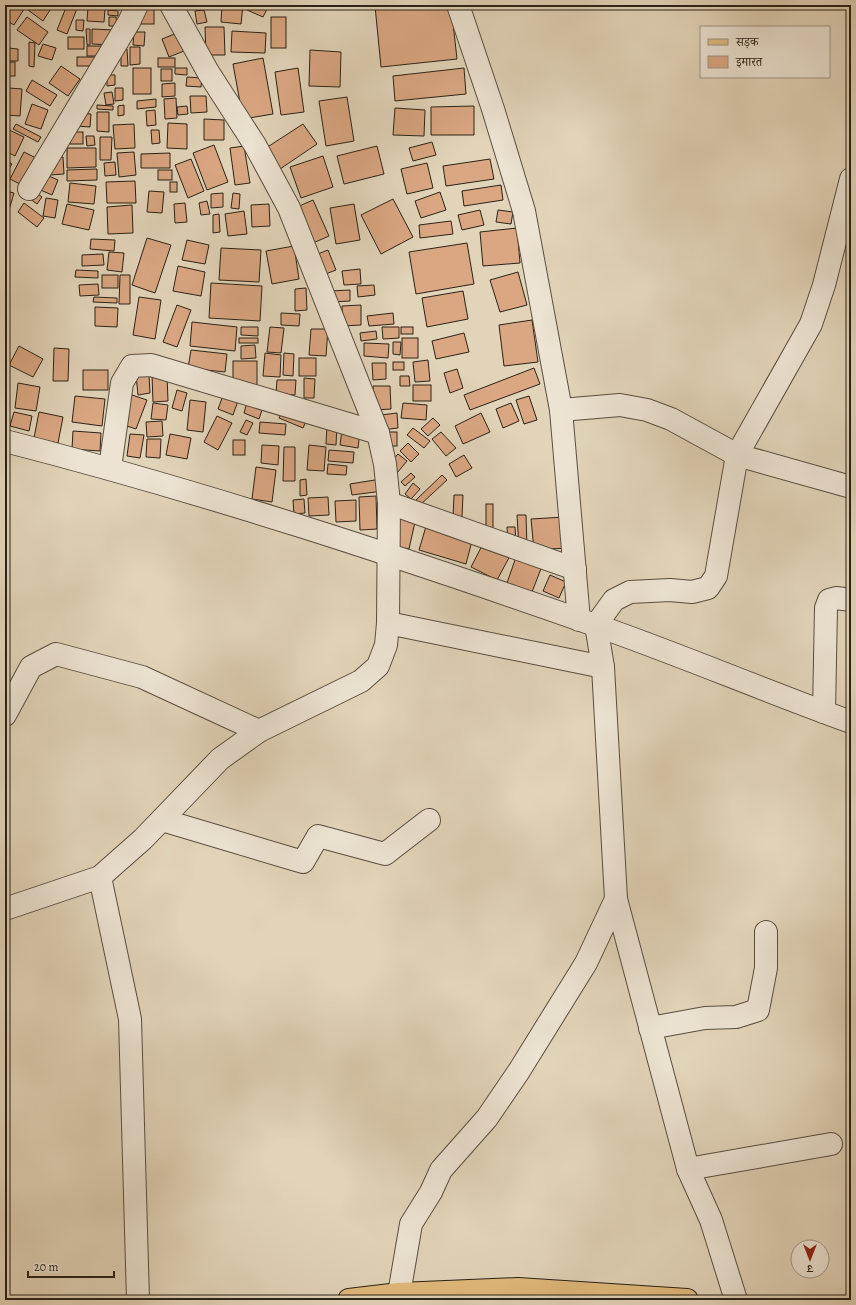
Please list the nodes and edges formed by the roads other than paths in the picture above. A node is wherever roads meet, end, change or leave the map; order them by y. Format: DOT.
graph roads {
  1 [pos="137,5"];
  2 [pos="171,5"];
  3 [pos="458,5"];
  4 [pos="851,179"];
  5 [pos="29,189"];
  6 [pos="561,410"];
  7 [pos="378,433"];
  8 [pos="5,441"];
  9 [pos="737,455"];
  10 [pos="110,468"];
  11 [pos="851,487"];
  12 [pos="389,503"];
  13 [pos="388,555"];
  14 [pos="575,569"];
  15 [pos="851,600"];
  16 [pos="587,622"];
  17 [pos="388,623"];
  18 [pos="603,667"];
  19 [pos="824,712"];
  20 [pos="5,715"];
  21 [pos="851,722"];
  22 [pos="259,731"];
  23 [pos="162,820"];
  24 [pos="429,820"];
  25 [pos="100,877"];
  26 [pos="616,899"];
  27 [pos="5,910"];
  28 [pos="766,932"];
  29 [pos="650,1028"];
  30 [pos="830,1144"];
  31 [pos="688,1169"];
  32 [pos="399,1294"];
  33 [pos="138,1300"];
  34 [pos="349,1300"];
  35 [pos="687,1300"];
  36 [pos="736,1300"];
  1 -- 5 [label="street"];
  2 -- 7 [label="street"];
  3 -- 6 [label="street"];
  4 -- 9 [label="street"];
  6 -- 9 [label="street"];
  6 -- 14 [label="street"];
  7 -- 10 [label="street"];
  7 -- 12 [label="street"];
  8 -- 10 [label="street"];
  9 -- 11 [label="street"];
  9 -- 16 [label="street"];
  10 -- 13 [label="street"];
  12 -- 13 [label="street"];
  12 -- 14 [label="street"];
  13 -- 16 [label="street"];
  13 -- 17 [label="street"];
  14 -- 16 [label="street"];
  15 -- 19 [label="street"];
  16 -- 18 [label="street"];
  16 -- 19 [label="street"];
  17 -- 18 [label="street"];
  17 -- 22 [label="street"];
  18 -- 26 [label="street"];
  19 -- 21 [label="street"];
  20 -- 22 [label="street"];
  22 -- 23 [label="street"];
  23 -- 24 [label="street"];
  23 -- 25 [label="street"];
  25 -- 27 [label="street"];
  25 -- 33 [label="street"];
  26 -- 29 [label="street"];
  26 -- 32 [label="street"];
  28 -- 29 [label="street"];
  29 -- 31 [label="street"];
  30 -- 31 [label="street"];
  31 -- 36 [label="street"];
  32 -- 34 [label="main road"];
  32 -- 35 [label="main road"];
}
